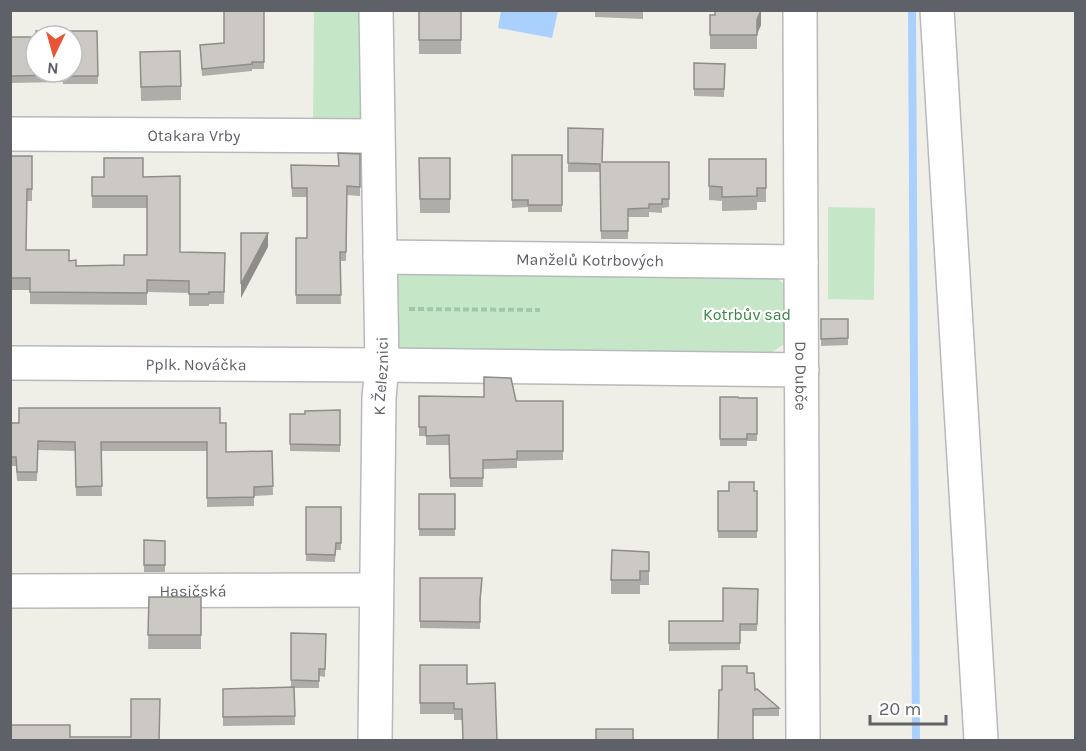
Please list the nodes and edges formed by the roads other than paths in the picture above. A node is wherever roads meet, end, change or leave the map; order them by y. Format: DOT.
graph roads {
  1 [pos="376,10"];
  2 [pos="800,10"];
  3 [pos="937,10"];
  4 [pos="10,134"];
  5 [pos="377,136"];
  6 [pos="380,257"];
  7 [pos="801,262"];
  8 [pos="10,363"];
  9 [pos="382,365"];
  10 [pos="802,370"];
  11 [pos="376,590"];
  12 [pos="10,591"];
  13 [pos="375,741"];
  14 [pos="803,741"];
  15 [pos="981,741"];
  1 -- 5 [label="street, K Železnici"];
  2 -- 7 [label="street, Do Dubče"];
  3 -- 15 [label="street"];
  4 -- 5 [label="street, Otakara Vrby"];
  5 -- 6 [label="street, K Železnici"];
  6 -- 7 [label="street, Manželů Kotrbových"];
  6 -- 9 [label="street, K Železnici"];
  7 -- 10 [label="street, Do Dubče"];
  8 -- 9 [label="street, Pplk. Nováčka"];
  9 -- 10 [label="street"];
  9 -- 11 [label="street, K Železnici"];
  10 -- 14 [label="street, Do Dubče"];
  11 -- 12 [label="street, Hasičská"];
  11 -- 13 [label="street, K Železnici"];
}
